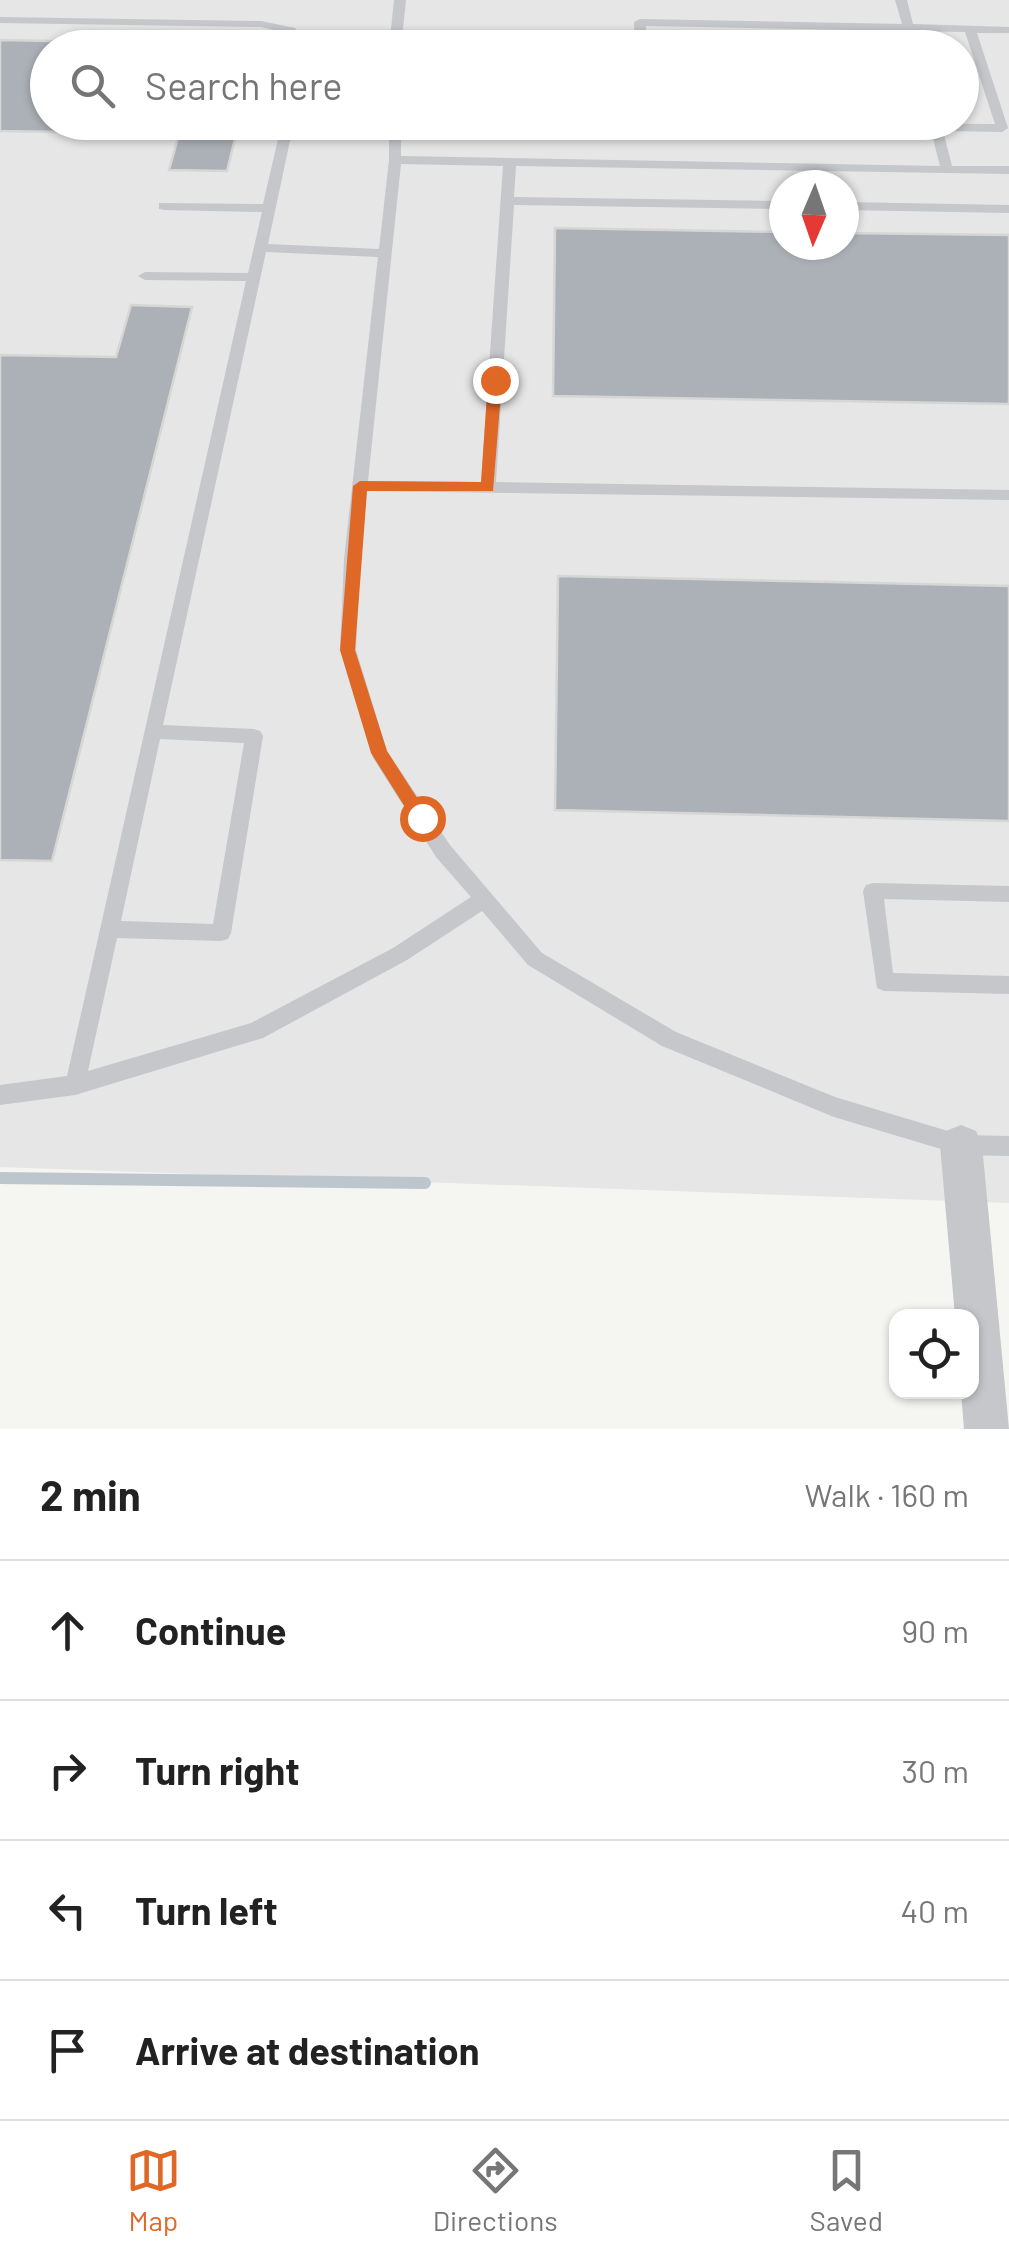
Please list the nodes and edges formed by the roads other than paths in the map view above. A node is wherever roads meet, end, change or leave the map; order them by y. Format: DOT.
graph roads {
  1 [pos="400,0"];
  2 [pos="901,0"];
  3 [pos="0,20"];
  4 [pos="908,28"];
  5 [pos="970,29"];
  6 [pos="291,30"];
  7 [pos="397,30"];
  8 [pos="640,30"];
  9 [pos="1009,30"];
  10 [pos="979,52"];
  11 [pos="1003,112"];
  12 [pos="979,127"];
  13 [pos="1005,128"];
  14 [pos="284,140"];
  15 [pos="395,140"];
  16 [pos="939,140"];
  17 [pos="395,160"];
  18 [pos="510,162"];
  19 [pos="947,170"];
  20 [pos="1009,170"];
  21 [pos="508,200"];
  22 [pos="769,205"];
  23 [pos="164,206"];
  24 [pos="859,206"];
  25 [pos="269,208"];
  26 [pos="1009,209"];
  27 [pos="260,248"];
  28 [pos="385,253"];
  29 [pos="145,276"];
  30 [pos="254,277"];
  31 [pos="360,486"];
  32 [pos="488,487"];
  33 [pos="1009,495"];
  34 [pos="153,732"];
  35 [pos="1009,894"];
  36 [pos="484,900"];
  37 [pos="109,929"];
  38 [pos="1009,985"];
  39 [pos="75,1086"];
  40 [pos="0,1095"];
  41 [pos="961,1144"];
  42 [pos="1009,1146"];
  43 [pos="988,1429"];
  1 -- 7 [label="lane"];
  2 -- 4 [label="lane"];
  3 -- 6 [label="lane"];
  4 -- 5 [label="lane"];
  4 -- 8 [label="lane"];
  5 -- 9 [label="lane"];
  10 -- 11 [label="lane"];
  11 -- 13 [label="lane"];
  12 -- 13 [label="lane"];
  14 -- 25 [label="lane"];
  15 -- 17 [label="lane"];
  16 -- 19 [label="lane"];
  17 -- 18 [label="lane"];
  17 -- 28 [label="lane"];
  18 -- 19 [label="lane"];
  18 -- 21 [label="lane"];
  19 -- 20 [label="lane"];
  21 -- 22 [label="lane"];
  21 -- 32 [label="lane"];
  23 -- 25 [label="lane"];
  24 -- 26 [label="lane"];
  25 -- 27 [label="lane"];
  27 -- 28 [label="lane"];
  27 -- 30 [label="lane"];
  28 -- 31 [label="lane"];
  29 -- 30 [label="lane"];
  30 -- 34 [label="lane"];
  31 -- 32 [label="lane"];
  31 -- 36 [label="lane"];
  32 -- 33 [label="lane"];
  34 -- 37 [label="lane"];
  34 -- 37 [label="lane"];
  35 -- 38 [label="lane"];
  36 -- 39 [label="lane"];
  36 -- 41 [label="lane"];
  37 -- 39 [label="lane"];
  39 -- 40 [label="lane"];
  41 -- 42 [label="lane"];
  41 -- 43 [label="street"];
}
